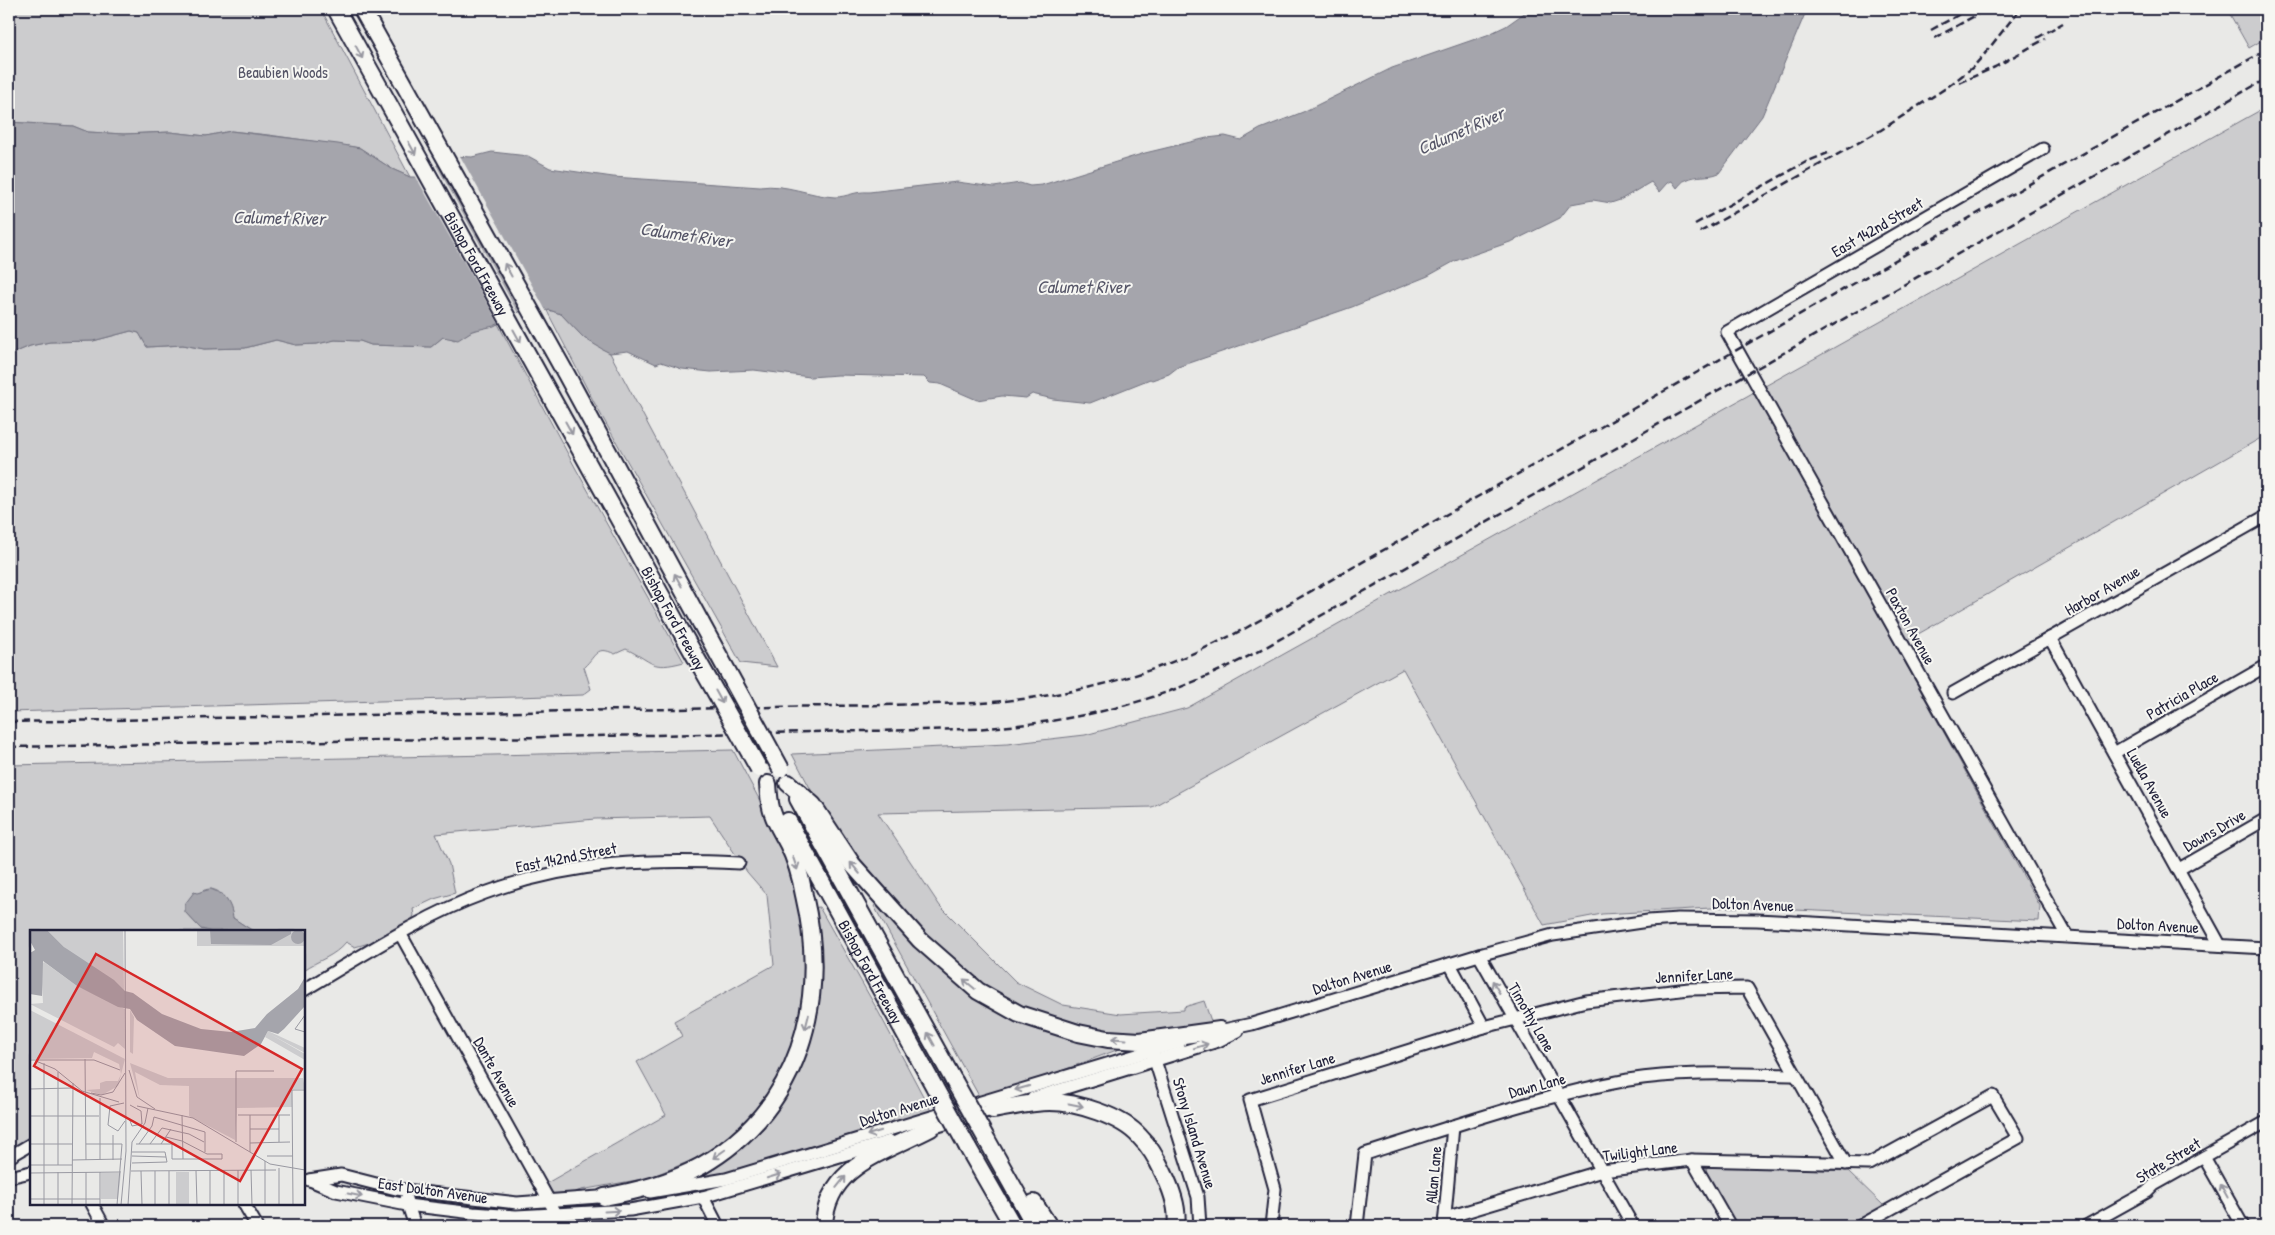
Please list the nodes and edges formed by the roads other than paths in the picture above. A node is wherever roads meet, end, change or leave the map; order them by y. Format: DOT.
graph roads {
  1 [pos="336,9"];
  2 [pos="362,9"];
  3 [pos="2043,149"];
  4 [pos="1727,332"];
  5 [pos="2266,516"];
  6 [pos="2050,638"];
  7 [pos="2266,666"];
  8 [pos="1953,693"];
  9 [pos="2114,752"];
  10 [pos="784,776"];
  11 [pos="768,784"];
  12 [pos="2266,819"];
  13 [pos="739,863"];
  14 [pos="2179,869"];
  15 [pos="401,935"];
  16 [pos="2067,936"];
  17 [pos="2220,945"];
  18 [pos="2266,948"];
  19 [pos="1479,955"];
  20 [pos="1450,964"];
  21 [pos="305,989"];
  22 [pos="1514,1018"];
  23 [pos="1252,1024"];
  24 [pos="1484,1027"];
  25 [pos="1220,1030"];
  26 [pos="1153,1055"];
  27 [pos="1795,1075"];
  28 [pos="1558,1095"];
  29 [pos="993,1110"];
  30 [pos="2266,1122"];
  31 [pos="1453,1126"];
  32 [pos="931,1128"];
  33 [pos="30,1145"];
  34 [pos="991,1146"];
  35 [pos="9,1157"];
  36 [pos="2204,1157"];
  37 [pos="1692,1160"];
  38 [pos="977,1163"];
  39 [pos="1846,1164"];
  40 [pos="1602,1171"];
  41 [pos="30,1172"];
  42 [pos="9,1177"];
  43 [pos="306,1179"];
  44 [pos="403,1190"];
  45 [pos="604,1197"];
  46 [pos="702,1198"];
  47 [pos="550,1201"];
  48 [pos="93,1205"];
  49 [pos="245,1205"];
  50 [pos="407,1205"];
  51 [pos="555,1213"];
  52 [pos="1445,1222"];
  53 [pos="104,1226"];
  54 [pos="257,1226"];
  55 [pos="415,1226"];
  56 [pos="563,1226"];
  57 [pos="718,1226"];
  58 [pos="824,1226"];
  59 [pos="1002,1226"];
  60 [pos="1012,1226"];
  61 [pos="1036,1226"];
  62 [pos="1049,1226"];
  63 [pos="1176,1226"];
  64 [pos="1200,1226"];
  65 [pos="1272,1226"];
  66 [pos="1358,1226"];
  67 [pos="1633,1226"];
  68 [pos="1730,1226"];
  69 [pos="1860,1226"];
  70 [pos="2087,1226"];
  71 [pos="2243,1226"];
  1 -- 11 [label="highway, Bishop Ford Freeway, one-way, bridge"];
  10 -- 2 [label="highway, Bishop Ford Freeway, one-way, bridge"];
  3 -- 4 [label="street, East 142nd Street"];
  4 -- 16 [label="street, Paxton Avenue"];
  5 -- 6 [label="street, Harbor Avenue"];
  6 -- 8 [label="street, Harbor Avenue"];
  6 -- 9 [label="street, Luella Avenue"];
  7 -- 9 [label="street, Patricia Place"];
  9 -- 14 [label="street, Luella Avenue"];
  25 -- 10 [label="highway, one-way"];
  34 -- 10 [label="highway, Bishop Ford Freeway, one-way, bridge"];
  11 -- 38 [label="highway, Bishop Ford Freeway, bridge"];
  11 -- 45 [label="highway, one-way"];
  12 -- 14 [label="street, Downs Drive"];
  13 -- 15 [label="street, East 142nd Street"];
  14 -- 17 [label="street, Luella Avenue"];
  15 -- 21 [label="street, East 142nd Street"];
  15 -- 47 [label="street, Dante Avenue"];
  16 -- 17 [label="street, Dolton Avenue"];
  16 -- 19 [label="street, Dolton Avenue"];
  17 -- 18 [label="street, Dolton Avenue"];
  19 -- 20 [label="street, Dolton Avenue"];
  22 -- 19 [label="street, Timothy Lane, one-way"];
  20 -- 23 [label="street, Dolton Avenue"];
  20 -- 24 [label="street"];
  22 -- 24 [label="street, Jennifer Lane"];
  22 -- 27 [label="street, Jennifer Lane"];
  22 -- 28 [label="street, Timothy Lane"];
  23 -- 25 [label="street, Dolton Avenue"];
  26 -- 23 [label="street, Dolton Avenue, one-way"];
  24 -- 65 [label="street, Jennifer Lane"];
  25 -- 26 [label="street, Dolton Avenue"];
  26 -- 29 [label="street, Dolton Avenue"];
  26 -- 45 [label="street, Dolton Avenue, one-way"];
  26 -- 64 [label="street, Stony Island Avenue"];
  27 -- 28 [label="street, Dawn Lane"];
  27 -- 39 [label="street, Jennifer Lane"];
  28 -- 31 [label="street, Dawn Lane"];
  28 -- 40 [label="street, Timothy Lane"];
  29 -- 32 [label="street, Dolton Avenue"];
  29 -- 63 [label="highway, one-way"];
  30 -- 36 [label="street, State Street"];
  31 -- 52 [label="street, Allan Lane"];
  31 -- 66 [label="street, Dawn Lane"];
  46 -- 32 [label="street, Dolton Avenue, one-way"];
  58 -- 32 [label="highway, one-way"];
  33 -- 35 [label="street"];
  34 -- 61 [label="highway, Bishop Ford Freeway"];
  34 -- 62 [label="highway"];
  36 -- 70 [label="street, State Street"];
  71 -- 36 [label="street, one-way"];
  37 -- 39 [label="street, Twilight Lane"];
  37 -- 40 [label="street, Twilight Lane"];
  37 -- 68 [label="street"];
  38 -- 59 [label="highway"];
  38 -- 60 [label="highway, Bishop Ford Freeway"];
  39 -- 69 [label="street"];
  40 -- 52 [label="street, Twilight Lane"];
  40 -- 67 [label="street, Timothy Lane"];
  41 -- 42 [label="street"];
  43 -- 44 [label="street, East Dolton Avenue"];
  43 -- 50 [label="street, East Dolton Avenue, one-way"];
  44 -- 47 [label="street, East Dolton Avenue"];
  44 -- 50 [label="street"];
  45 -- 47 [label="street, Dolton Avenue"];
  51 -- 46 [label="street, Dolton Avenue, one-way"];
  46 -- 57 [label="street"];
  47 -- 51 [label="street, Dante Avenue"];
  48 -- 53 [label="street"];
  49 -- 54 [label="street"];
  50 -- 51 [label="street, East Dolton Avenue"];
  50 -- 55 [label="street"];
  51 -- 56 [label="street, Dante Avenue"];
}
